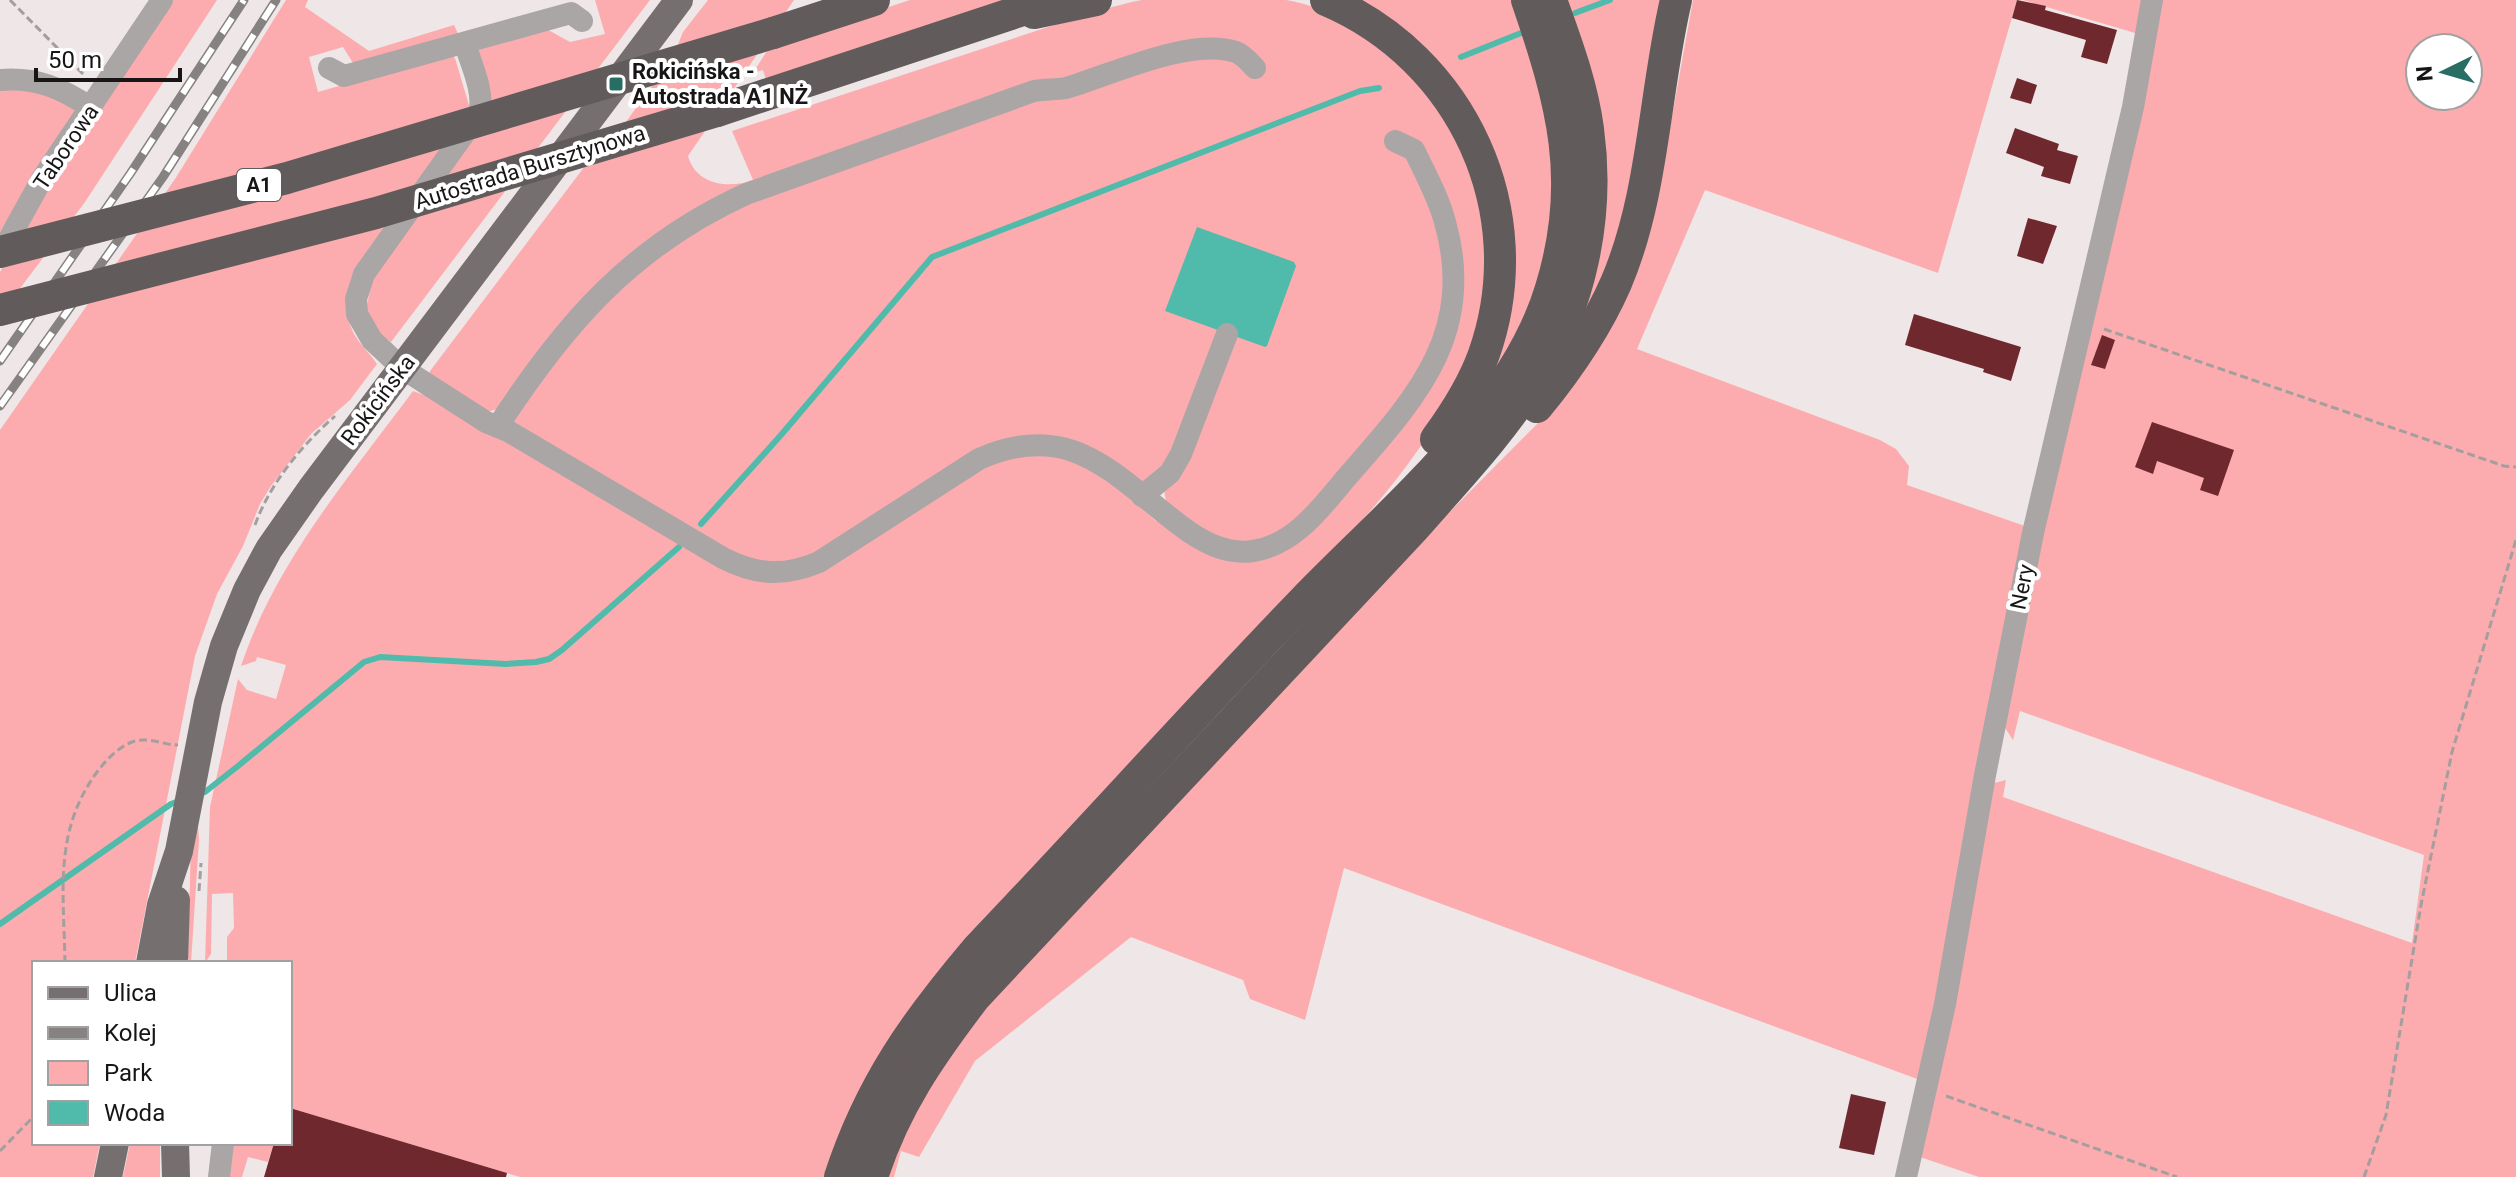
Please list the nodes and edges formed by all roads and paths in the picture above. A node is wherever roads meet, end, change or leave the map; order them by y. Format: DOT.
graph roads {
  1 [pos="10,0"];
  2 [pos="162,0"];
  3 [pos="679,0"];
  4 [pos="874,0"];
  5 [pos="1053,0"];
  6 [pos="1096,0"];
  7 [pos="1326,0"];
  8 [pos="1527,0"];
  9 [pos="1551,0"];
  10 [pos="1676,0"];
  11 [pos="2152,0"];
  12 [pos="582,21"];
  13 [pos="991,21"];
  14 [pos="465,44"];
  15 [pos="329,68"];
  16 [pos="1255,68"];
  17 [pos="0,80"];
  18 [pos="96,100"];
  19 [pos="1395,141"];
  20 [pos="0,254"];
  21 [pos="0,310"];
  22 [pos="2081,320"];
  23 [pos="1227,334"];
  24 [pos="402,368"];
  25 [pos="498,426"];
  26 [pos="2516,467"];
  27 [pos="1142,496"];
  28 [pos="1415,527"];
  29 [pos="2516,540"];
  30 [pos="1302,602"];
  31 [pos="198,752"];
  32 [pos="179,851"];
  33 [pos="65,961"];
  34 [pos="150,961"];
  35 [pos="174,961"];
  36 [pos="1927,1089"];
  37 [pos="32,1118"];
  38 [pos="115,1145"];
  39 [pos="175,1145"];
  40 [pos="223,1145"];
  41 [pos="0,1151"];
  42 [pos="108,1177"];
  43 [pos="176,1177"];
  44 [pos="219,1177"];
  45 [pos="840,1177"];
  46 [pos="872,1177"];
  47 [pos="1906,1177"];
  48 [pos="2177,1177"];
  49 [pos="2364,1177"];
  1 -- 18 [label="path"];
  2 -- 18 [label="street, Taborowa"];
  3 -- 24 [label="main road, Rokicińska"];
  4 -- 20 [label="highway, A1, bridge"];
  5 -- 13 [label="highway, Autostrada Bursztynowa"];
  6 -- 13 [label="highway"];
  7 -- 30 [label="highway"];
  8 -- 30 [label="highway"];
  9 -- 28 [label="highway"];
  10 -- 28 [label="highway"];
  11 -- 22 [label="street, Nery"];
  12 -- 14 [label="street"];
  13 -- 21 [label="highway, Autostrada Bursztynowa, bridge"];
  14 -- 15 [label="street"];
  14 -- 24 [label="street"];
  16 -- 25 [label="street"];
  17 -- 18 [label="street"];
  18 -- 20 [label="street, Taborowa"];
  19 -- 27 [label="street"];
  22 -- 26 [label="path"];
  22 -- 36 [label="street, Nery"];
  23 -- 27 [label="street"];
  24 -- 25 [label="street"];
  24 -- 31 [label="main road, Rokicińska"];
  25 -- 27 [label="street"];
  28 -- 46 [label="highway"];
  29 -- 49 [label="path"];
  30 -- 45 [label="highway"];
  31 -- 32 [label="main road, Rokicińska"];
  31 -- 33 [label="path"];
  32 -- 34 [label="main road, Rokicińska"];
  32 -- 35 [label="main road, Rokicińska"];
  36 -- 47 [label="street, Nery"];
  36 -- 48 [label="path"];
  37 -- 41 [label="path"];
  38 -- 42 [label="main road"];
  39 -- 43 [label="main road"];
  40 -- 44 [label="street"];
}
